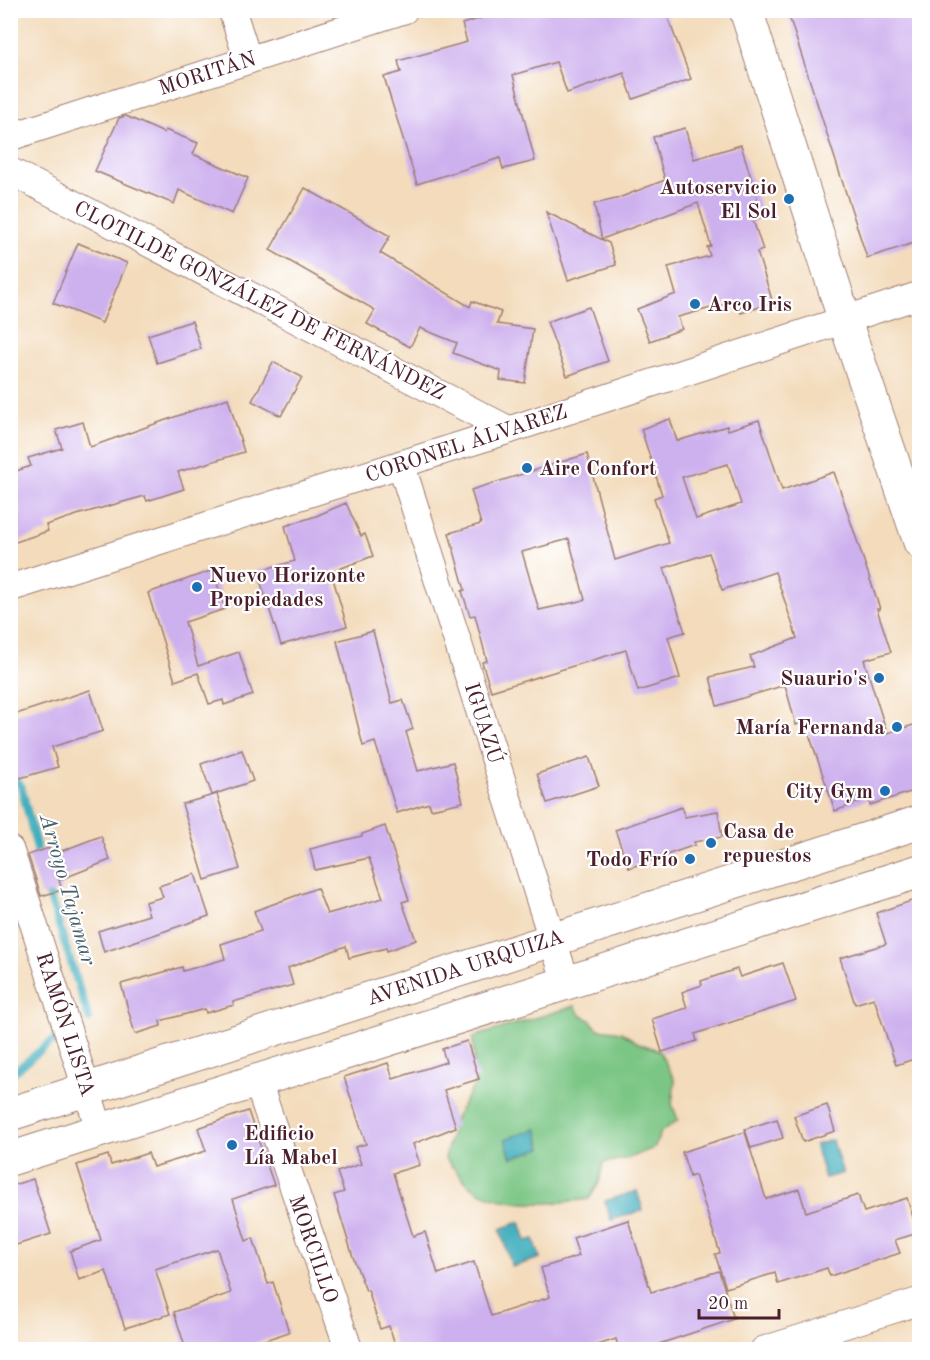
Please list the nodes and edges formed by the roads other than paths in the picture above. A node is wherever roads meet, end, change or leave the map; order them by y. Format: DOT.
graph roads {
  1 [pos="232,10"];
  2 [pos="404,10"];
  3 [pos="746,10"];
  4 [pos="248,60"];
  5 [pos="10,137"];
  6 [pos="10,171"];
  7 [pos="920,295"];
  8 [pos="845,321"];
  9 [pos="509,430"];
  10 [pos="401,464"];
  11 [pos="920,542"];
  12 [pos="10,588"];
  13 [pos="920,822"];
  14 [pos="10,850"];
  15 [pos="920,871"];
  16 [pos="553,939"];
  17 [pos="567,982"];
  18 [pos="257,1080"];
  19 [pos="87,1090"];
  20 [pos="10,1114"];
  21 [pos="100,1131"];
  22 [pos="10,1159"];
  23 [pos="920,1301"];
  24 [pos="349,1350"];
  25 [pos="764,1350"];
  1 -- 4 [label="street"];
  2 -- 4 [label="street, MORITÁN"];
  3 -- 8 [label="main road"];
  4 -- 5 [label="street, MORITÁN"];
  6 -- 9 [label="street, CLOTILDE GONZÁLEZ DE FERNÁNDEZ"];
  7 -- 8 [label="street, CORONEL ÁLVAREZ"];
  8 -- 9 [label="street, CORONEL ÁLVAREZ"];
  8 -- 11 [label="main road"];
  9 -- 10 [label="street, CORONEL ÁLVAREZ"];
  10 -- 12 [label="street, CORONEL ÁLVAREZ"];
  10 -- 16 [label="street, IGUAZÚ"];
  13 -- 16 [label="main road, AVENIDA URQUIZA"];
  14 -- 19 [label="street, RAMÓN LISTA"];
  15 -- 17 [label="main road, AVENIDA URQUIZA"];
  16 -- 17 [label="street, IGUAZÚ"];
  16 -- 19 [label="main road, AVENIDA URQUIZA"];
  17 -- 18 [label="main road, AVENIDA URQUIZA"];
  18 -- 21 [label="main road, AVENIDA URQUIZA"];
  18 -- 24 [label="street, MORCILLO"];
  19 -- 20 [label="main road, AVENIDA URQUIZA"];
  19 -- 21 [label="street, RAMÓN LISTA"];
  21 -- 22 [label="main road, AVENIDA URQUIZA"];
  23 -- 25 [label="street"];
}
